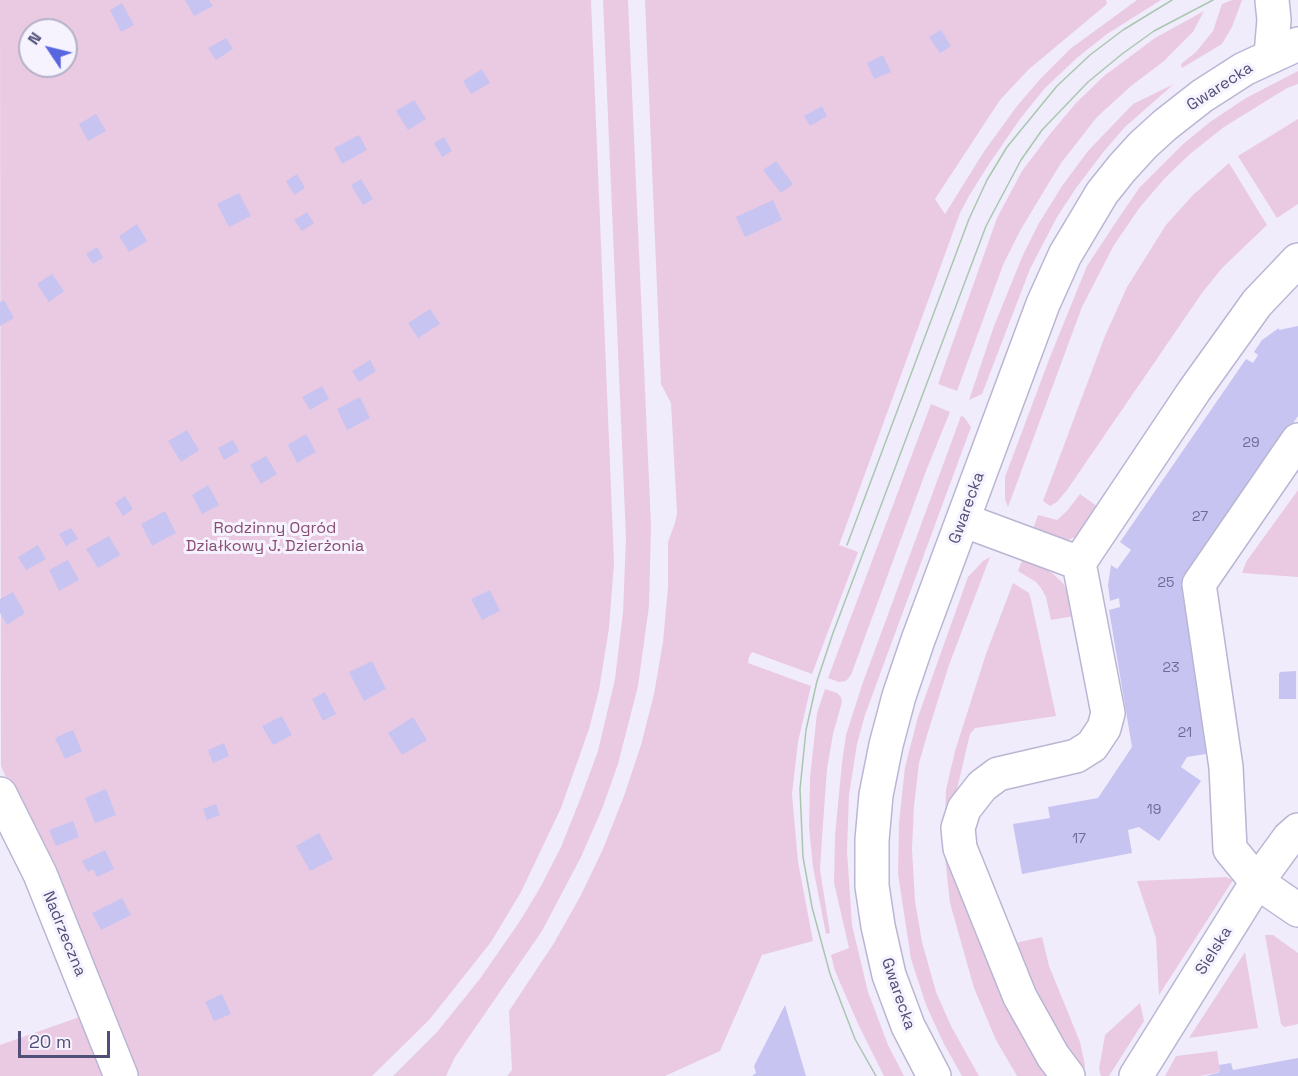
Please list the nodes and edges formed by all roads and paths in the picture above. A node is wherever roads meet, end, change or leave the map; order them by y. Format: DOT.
graph roads {
  1 [pos="1272,0"];
  2 [pos="1285,49"];
  3 [pos="1298,260"];
  4 [pos="1298,440"];
  5 [pos="963,520"];
  6 [pos="1079,563"];
  7 [pos="0,794"];
  8 [pos="1298,830"];
  9 [pos="1257,882"];
  10 [pos="1298,910"];
  11 [pos="121,1076"];
  12 [pos="934,1076"];
  13 [pos="1068,1076"];
  14 [pos="1136,1076"];
  1 -- 2 [label="street"];
  2 -- 5 [label="street, Gwarecka"];
  3 -- 6 [label="street"];
  4 -- 9 [label="street"];
  5 -- 6 [label="street"];
  5 -- 12 [label="street, Gwarecka"];
  6 -- 13 [label="street"];
  7 -- 11 [label="street, Nadrzeczna"];
  8 -- 9 [label="street, Sielska"];
  9 -- 10 [label="street"];
  9 -- 14 [label="street, Sielska"];
}
